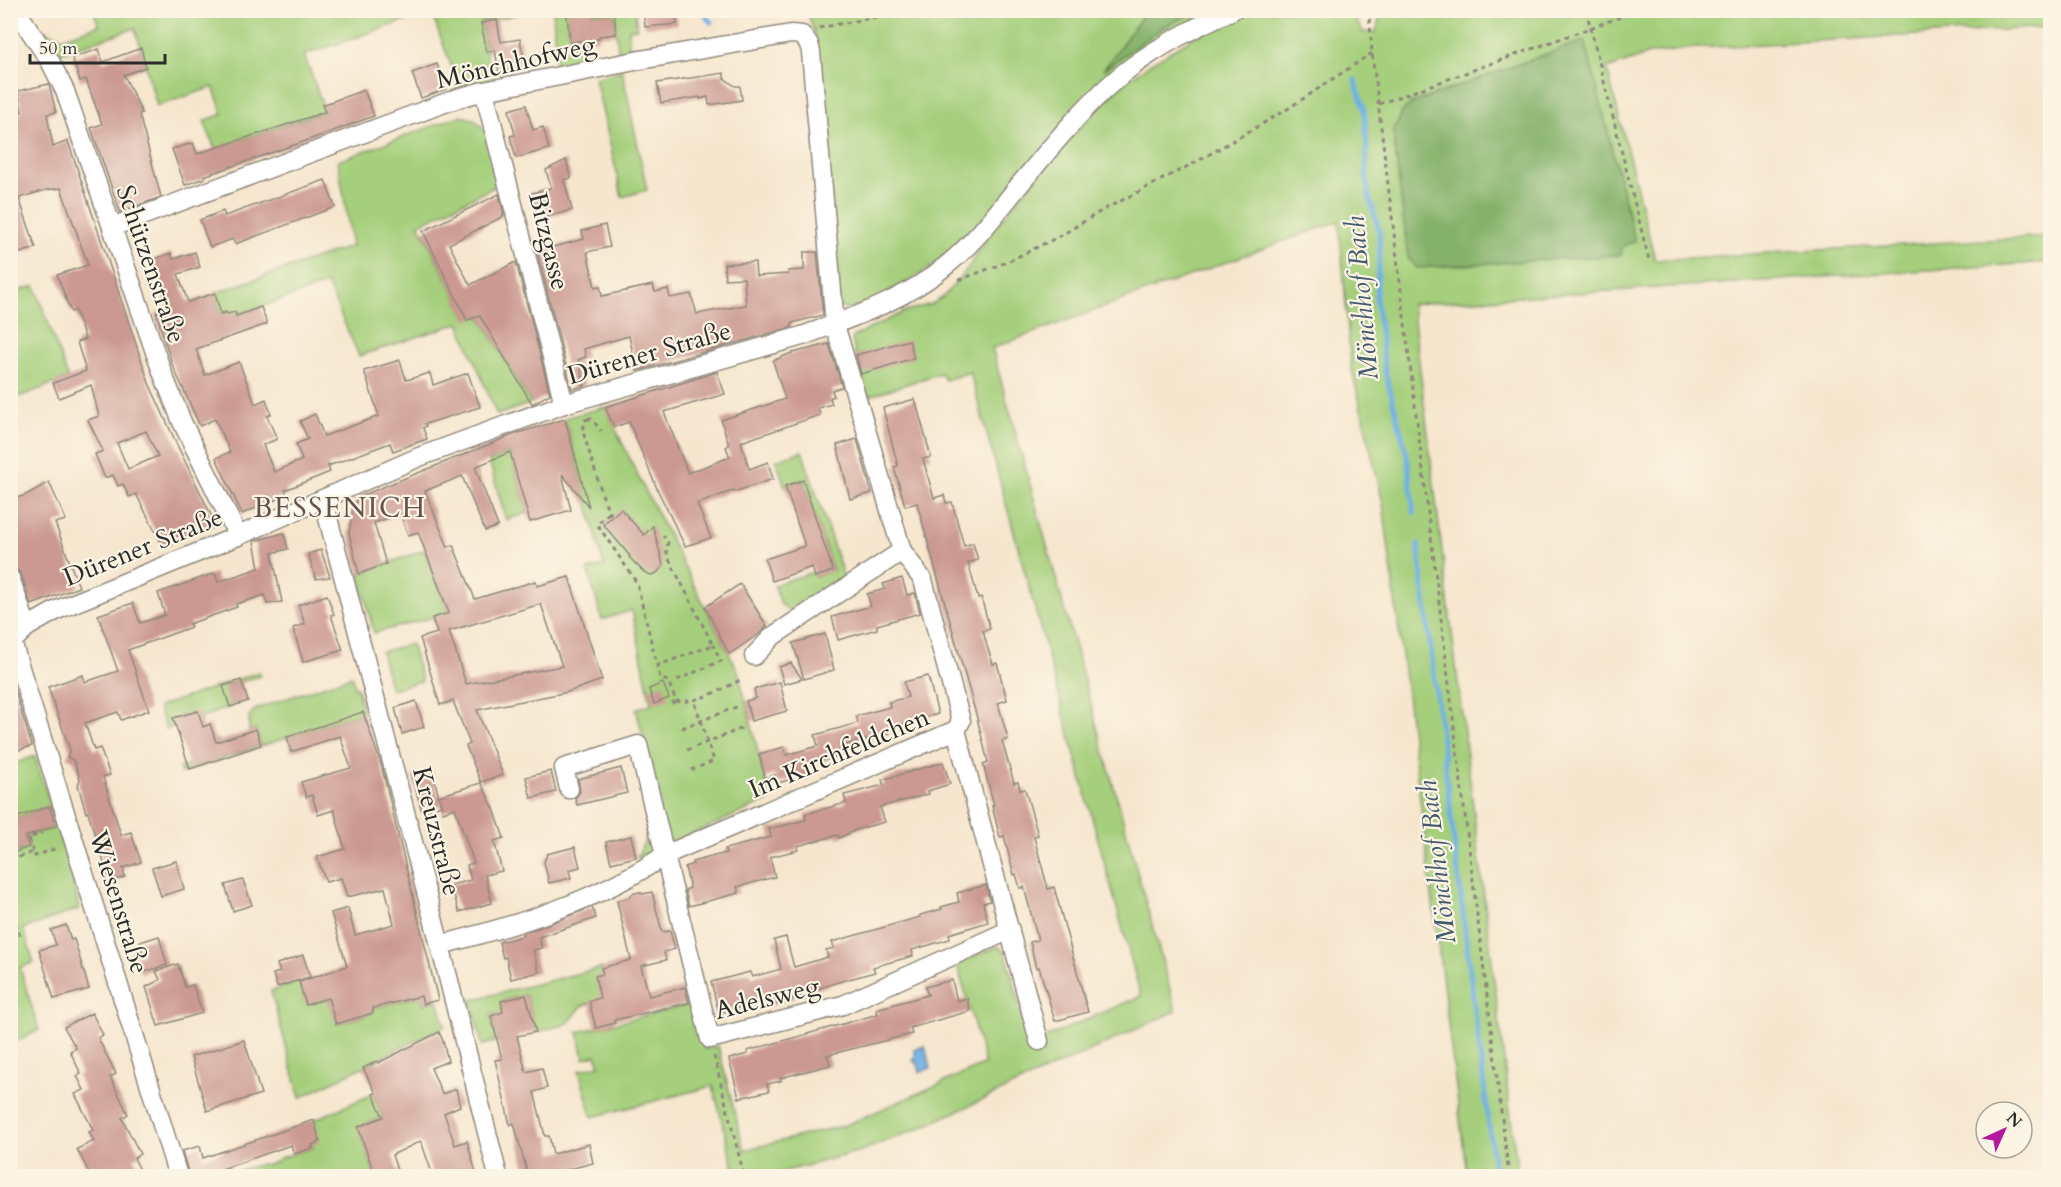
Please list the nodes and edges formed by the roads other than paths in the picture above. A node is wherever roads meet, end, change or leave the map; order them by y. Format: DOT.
graph roads {
  1 [pos="15,10"];
  2 [pos="1233,10"];
  3 [pos="484,91"];
  4 [pos="112,227"];
  5 [pos="835,325"];
  6 [pos="564,404"];
  7 [pos="323,498"];
  8 [pos="238,536"];
  9 [pos="902,551"];
  10 [pos="10,578"];
  11 [pos="15,636"];
  12 [pos="754,656"];
  13 [pos="956,730"];
  14 [pos="569,789"];
  15 [pos="666,855"];
  16 [pos="1010,930"];
  17 [pos="440,945"];
  18 [pos="1039,1041"];
  19 [pos="178,1176"];
  20 [pos="498,1176"];
  1 -- 4 [label="street, Schützenstraße"];
  2 -- 5 [label="street, Dürener Straße"];
  3 -- 4 [label="street, Mönchhofweg"];
  3 -- 5 [label="street, Mönchhofweg"];
  3 -- 6 [label="street, Bitzgasse"];
  4 -- 8 [label="street, Schützenstraße"];
  5 -- 6 [label="street, Dürener Straße"];
  5 -- 9 [label="street, Im Kirchfeldchen"];
  6 -- 7 [label="street, Dürener Straße"];
  7 -- 8 [label="street, Dürener Straße"];
  7 -- 17 [label="street, Kreuzstraße"];
  8 -- 11 [label="street, Dürener Straße"];
  9 -- 12 [label="street"];
  9 -- 13 [label="street, Im Kirchfeldchen"];
  10 -- 11 [label="street, Wiesenstraße"];
  11 -- 19 [label="street, Wiesenstraße"];
  13 -- 15 [label="street, Im Kirchfeldchen"];
  13 -- 16 [label="street"];
  14 -- 15 [label="street"];
  15 -- 16 [label="street, Adelsweg"];
  15 -- 17 [label="street, Im Kirchfeldchen"];
  16 -- 18 [label="street"];
  17 -- 20 [label="street, Kreuzstraße"];
}
